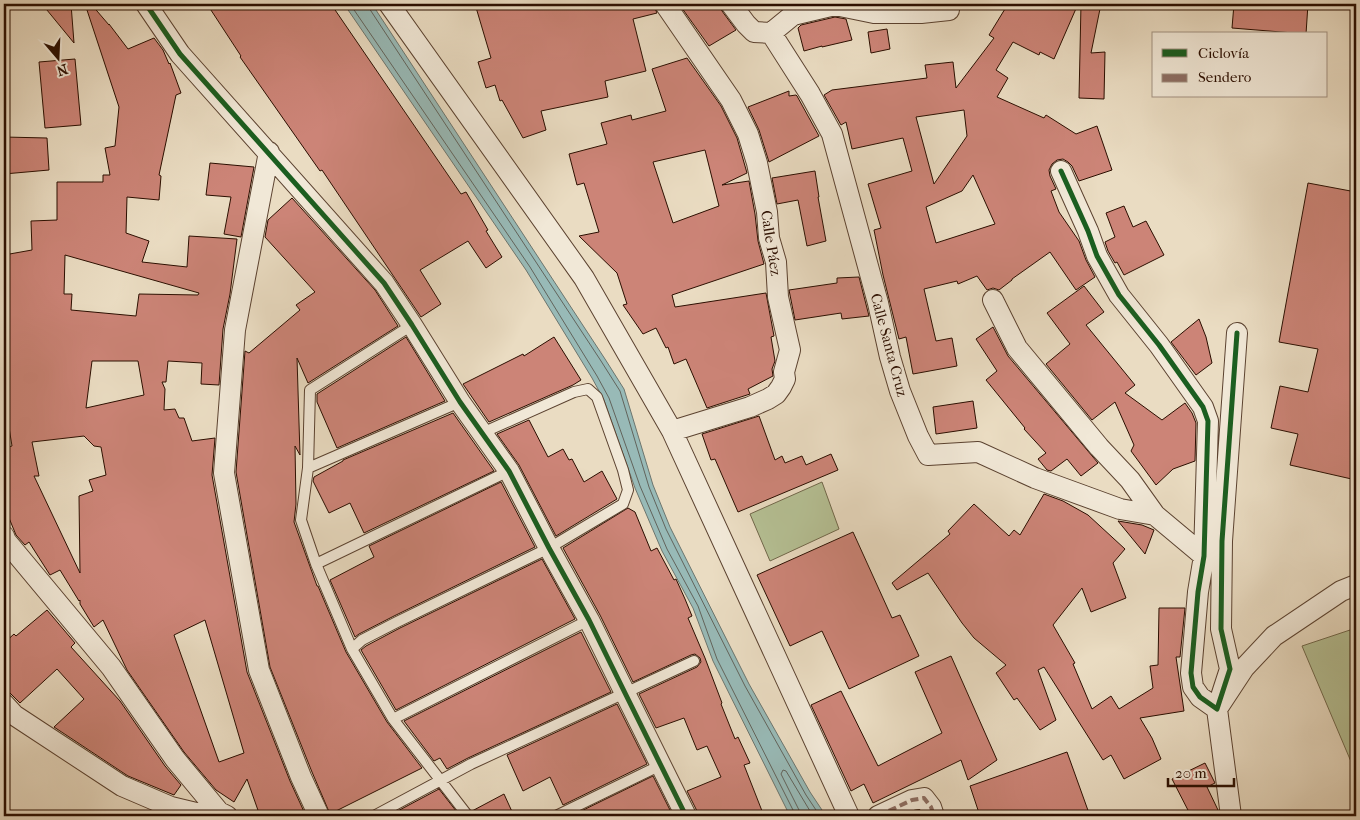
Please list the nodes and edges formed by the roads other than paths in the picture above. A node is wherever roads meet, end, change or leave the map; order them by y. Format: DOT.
graph roads {
  1 [pos="146,4"];
  2 [pos="390,4"];
  3 [pos="665,4"];
  4 [pos="731,4"];
  5 [pos="949,10"];
  6 [pos="771,34"];
  7 [pos="269,152"];
  8 [pos="1061,170"];
  9 [pos="993,300"];
  10 [pos="412,325"];
  11 [pos="1237,333"];
  12 [pos="460,402"];
  13 [pos="672,431"];
  14 [pos="482,433"];
  15 [pos="308,468"];
  16 [pos="509,471"];
  17 [pos="1155,515"];
  18 [pos="4,536"];
  19 [pos="549,548"];
  20 [pos="1204,556"];
  21 [pos="316,564"];
  22 [pos="1356,585"];
  23 [pos="590,620"];
  24 [pos="352,649"];
  25 [pos="694,661"];
  26 [pos="624,693"];
  27 [pos="4,704"];
  28 [pos="1218,710"];
  29 [pos="393,719"];
  30 [pos="661,764"];
  31 [pos="440,780"];
  32 [pos="223,814"];
  33 [pos="319,816"];
  34 [pos="374,816"];
  35 [pos="468,816"];
  36 [pos="556,816"];
  37 [pos="686,816"];
  38 [pos="850,816"];
  39 [pos="878,816"];
  40 [pos="934,816"];
  41 [pos="1231,816"];
  1 -- 7 [label="street"];
  2 -- 13 [label="street"];
  3 -- 13 [label="street, Calle Páez"];
  4 -- 6 [label="street"];
  5 -- 6 [label="street"];
  6 -- 17 [label="street, Calle Santa Cruz"];
  7 -- 10 [label="street"];
  7 -- 33 [label="street"];
  8 -- 20 [label="street"];
  9 -- 17 [label="street"];
  10 -- 12 [label="street"];
  10 -- 15 [label="lane"];
  11 -- 28 [label="street"];
  12 -- 14 [label="street"];
  12 -- 15 [label="lane"];
  13 -- 38 [label="street"];
  14 -- 16 [label="street"];
  14 -- 19 [label="lane"];
  15 -- 21 [label="lane"];
  16 -- 19 [label="street"];
  16 -- 21 [label="lane"];
  17 -- 20 [label="street"];
  18 -- 32 [label="street"];
  19 -- 23 [label="street"];
  19 -- 24 [label="lane"];
  20 -- 28 [label="street"];
  21 -- 24 [label="lane"];
  22 -- 28 [label="street"];
  23 -- 26 [label="street"];
  23 -- 29 [label="lane"];
  24 -- 29 [label="lane"];
  25 -- 26 [label="lane"];
  26 -- 30 [label="street"];
  26 -- 31 [label="lane"];
  27 -- 32 [label="street"];
  28 -- 41 [label="street"];
  29 -- 31 [label="lane"];
  30 -- 36 [label="lane"];
  30 -- 37 [label="street"];
  31 -- 34 [label="lane"];
  31 -- 35 [label="lane"];
  39 -- 40 [label="street"];
}
